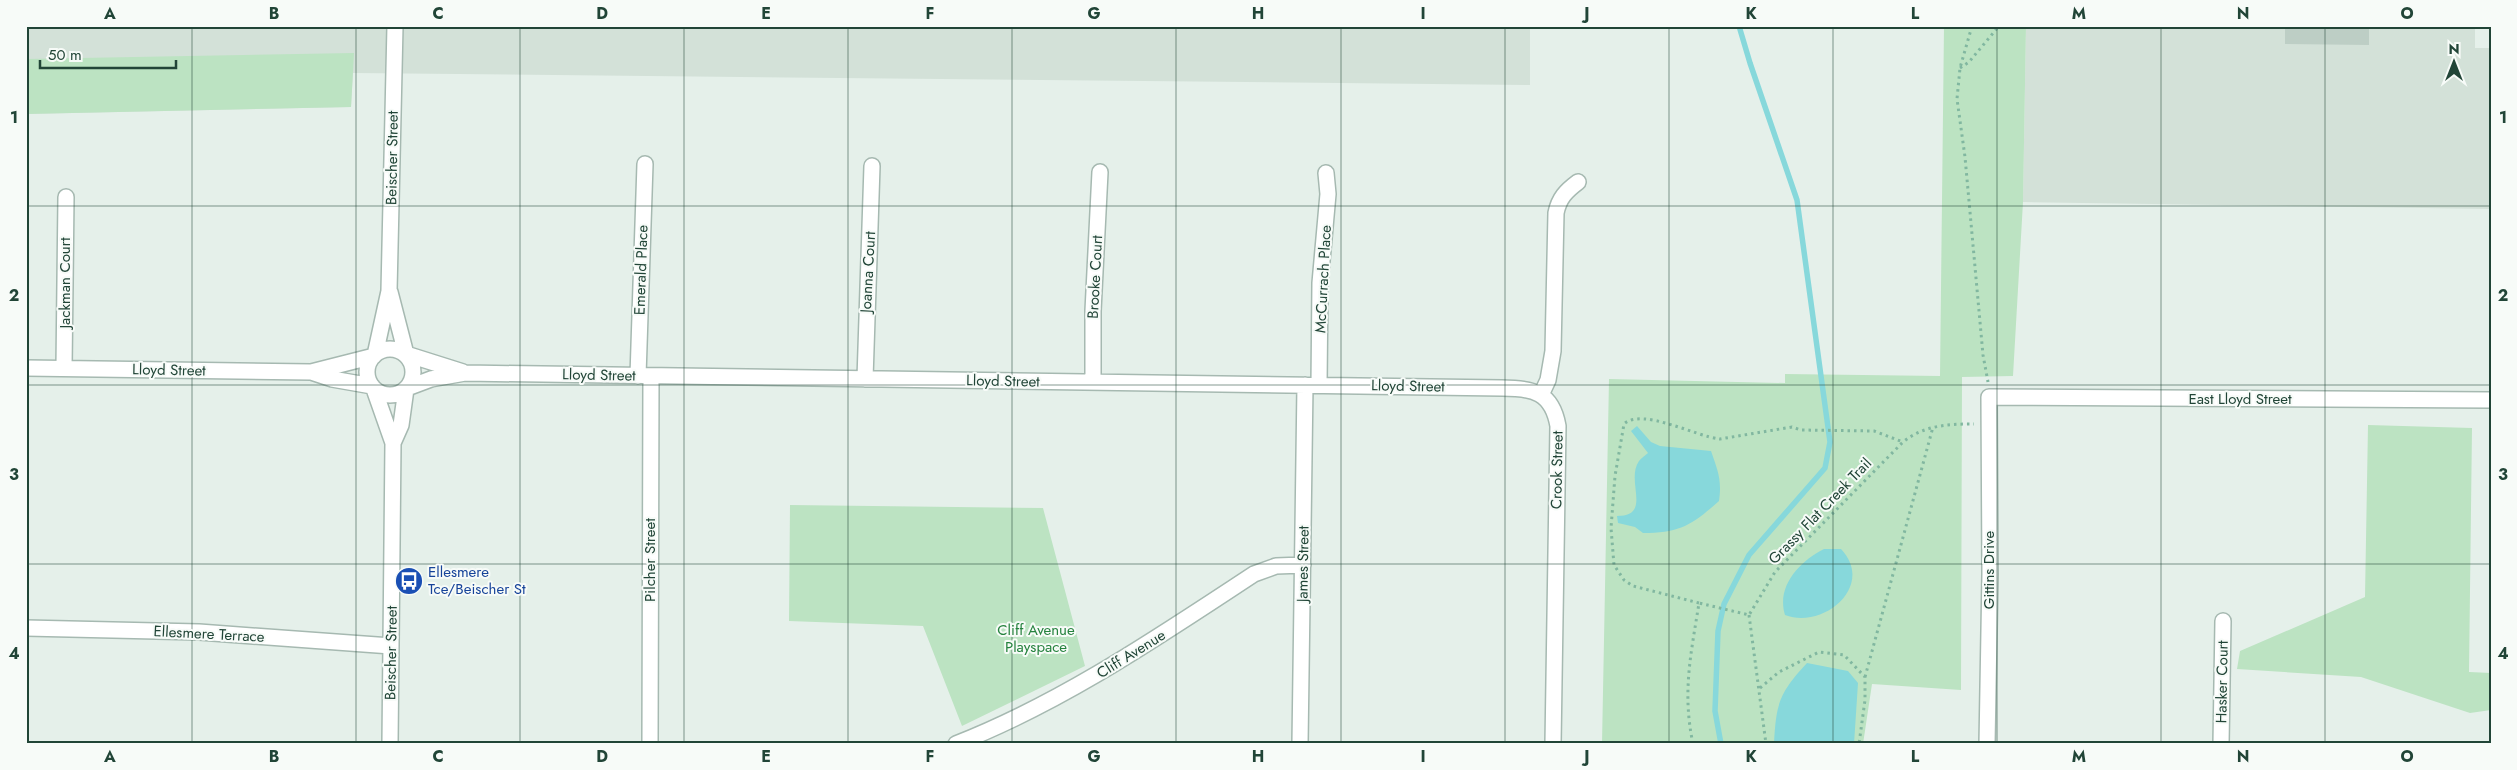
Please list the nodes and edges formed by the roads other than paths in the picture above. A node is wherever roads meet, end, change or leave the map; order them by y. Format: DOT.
graph roads {
  1 [pos="395,26"];
  2 [pos="645,164"];
  3 [pos="872,166"];
  4 [pos="1100,172"];
  5 [pos="1326,172"];
  6 [pos="1578,182"];
  7 [pos="66,197"];
  8 [pos="389,291"];
  9 [pos="406,354"];
  10 [pos="374,355"];
  11 [pos="26,368"];
  12 [pos="64,368"];
  13 [pos="311,372"];
  14 [pos="465,373"];
  15 [pos="645,376"];
  16 [pos="865,379"];
  17 [pos="1093,382"];
  18 [pos="1312,385"];
  19 [pos="373,388"];
  20 [pos="407,388"];
  21 [pos="1541,395"];
  22 [pos="1989,397"];
  23 [pos="2491,400"];
  24 [pos="393,443"];
  25 [pos="1303,565"];
  26 [pos="2223,621"];
  27 [pos="26,628"];
  28 [pos="391,646"];
  29 [pos="390,744"];
  30 [pos="650,744"];
  31 [pos="956,744"];
  32 [pos="1300,744"];
  33 [pos="1553,744"];
  34 [pos="1987,744"];
  35 [pos="2221,744"];
  1 -- 8 [label="street, Beischer Street"];
  2 -- 15 [label="street, Emerald Place"];
  3 -- 16 [label="street, Joanna Court"];
  4 -- 17 [label="street, Brooke Court"];
  5 -- 18 [label="street, McCurrach Place"];
  6 -- 21 [label="street"];
  7 -- 12 [label="street, Jackman Court"];
  8 -- 9 [label="street, Beischer Street"];
  8 -- 10 [label="street, Beischer Street"];
  9 -- 10 [label="street"];
  9 -- 14 [label="street, Lloyd Street"];
  9 -- 20 [label="street"];
  10 -- 13 [label="street, Lloyd Street"];
  10 -- 19 [label="street"];
  11 -- 12 [label="street, Lloyd Street"];
  12 -- 13 [label="street, Lloyd Street"];
  13 -- 19 [label="street, Lloyd Street"];
  14 -- 15 [label="street, Lloyd Street"];
  14 -- 20 [label="street, Lloyd Street"];
  15 -- 16 [label="street, Lloyd Street"];
  15 -- 30 [label="street, Pilcher Street"];
  16 -- 17 [label="street, Lloyd Street"];
  17 -- 18 [label="street, Lloyd Street"];
  18 -- 21 [label="street, Lloyd Street"];
  18 -- 25 [label="street, James Street"];
  19 -- 20 [label="street"];
  19 -- 24 [label="street, Beischer Street"];
  20 -- 24 [label="street, Beischer Street"];
  21 -- 33 [label="street, Crook Street"];
  22 -- 23 [label="street, East Lloyd Street"];
  22 -- 34 [label="street, Gittins Drive"];
  24 -- 28 [label="street, Beischer Street"];
  25 -- 31 [label="street, Cliff Avenue"];
  25 -- 32 [label="street, James Street"];
  26 -- 35 [label="street, Hasker Court"];
  27 -- 28 [label="street, Ellesmere Terrace"];
  28 -- 29 [label="street, Beischer Street"];
}
